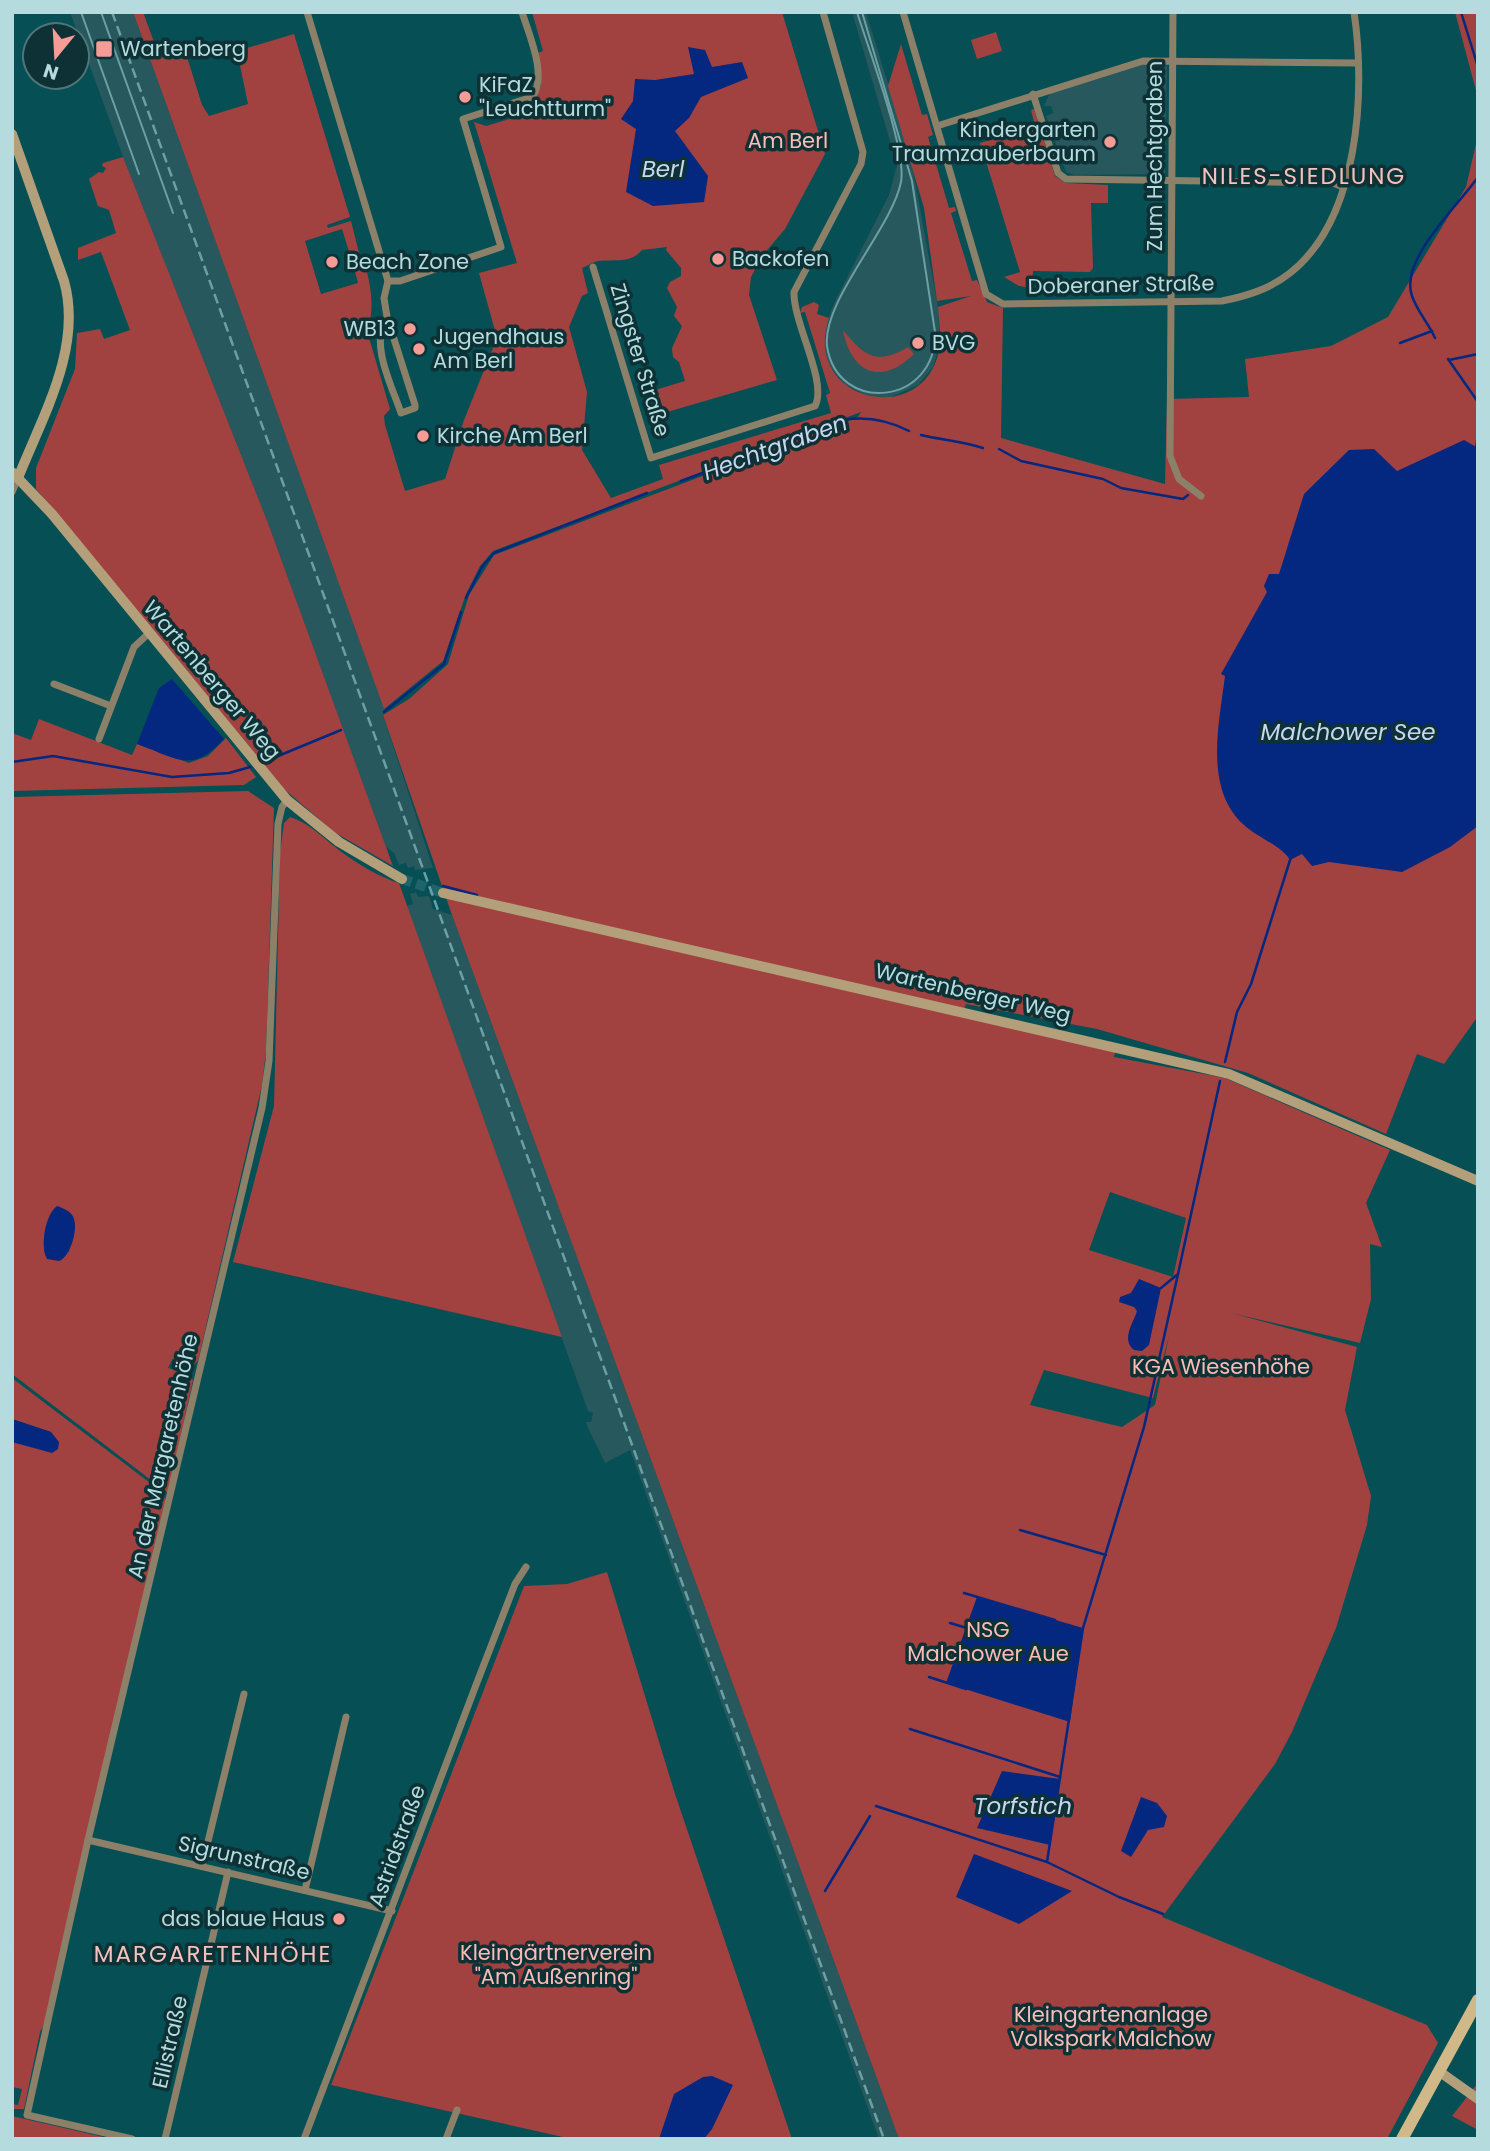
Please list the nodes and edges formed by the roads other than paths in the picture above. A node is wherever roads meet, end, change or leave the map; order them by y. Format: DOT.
graph roads {
  1 [pos="307,12"];
  2 [pos="522,12"];
  3 [pos="823,12"];
  4 [pos="903,12"];
  5 [pos="1173,12"];
  6 [pos="1354,12"];
  7 [pos="1172,61"];
  8 [pos="1358,63"];
  9 [pos="1033,94"];
  10 [pos="937,126"];
  11 [pos="12,134"];
  12 [pos="1171,181"];
  13 [pos="1343,187"];
  14 [pos="593,267"];
  15 [pos="388,281"];
  16 [pos="1172,303"];
  17 [pos="387,317"];
  18 [pos="15,475"];
  19 [pos="12,492"];
  20 [pos="1201,496"];
  21 [pos="148,634"];
  22 [pos="54,684"];
  23 [pos="111,706"];
  24 [pos="99,739"];
  25 [pos="288,800"];
  26 [pos="402,879"];
  27 [pos="443,893"];
  28 [pos="1478,1181"];
  29 [pos="526,1567"];
  30 [pos="244,1694"];
  31 [pos="346,1717"];
  32 [pos="88,1840"];
  33 [pos="202,1866"];
  34 [pos="228,1872"];
  35 [pos="305,1890"];
  36 [pos="392,1911"];
  37 [pos="1478,2000"];
  38 [pos="1440,2072"];
  39 [pos="1478,2099"];
  40 [pos="457,2110"];
  41 [pos="132,2139"];
  42 [pos="165,2139"];
  43 [pos="304,2139"];
  44 [pos="446,2139"];
  45 [pos="1402,2139"];
  1 -- 15 [label="street"];
  2 -- 15 [label="street"];
  3 -- 14 [label="street, Zingster Straße"];
  4 -- 10 [label="street"];
  5 -- 7 [label="street, Zum Hechtgraben"];
  6 -- 8 [label="street, Doberaner Straße"];
  7 -- 8 [label="street"];
  7 -- 9 [label="street"];
  7 -- 12 [label="street, Zum Hechtgraben"];
  8 -- 13 [label="street, Doberaner Straße"];
  9 -- 10 [label="street"];
  9 -- 12 [label="street"];
  10 -- 16 [label="street, Doberaner Straße"];
  11 -- 18 [label="main road"];
  12 -- 13 [label="street"];
  12 -- 16 [label="street, Zum Hechtgraben"];
  13 -- 16 [label="street, Doberaner Straße"];
  15 -- 17 [label="street"];
  16 -- 20 [label="street, Zum Hechtgraben"];
  17 -- 17 [label="street"];
  18 -- 19 [label="street"];
  18 -- 21 [label="main road, Wartenberger Weg"];
  21 -- 23 [label="street"];
  21 -- 25 [label="main road, Wartenberger Weg"];
  22 -- 23 [label="street"];
  23 -- 24 [label="street"];
  25 -- 26 [label="main road, Wartenberger Weg"];
  25 -- 32 [label="street, An der Margaretenhöhe"];
  27 -- 28 [label="main road, Wartenberger Weg"];
  29 -- 36 [label="street, Astridstraße"];
  30 -- 33 [label="street"];
  31 -- 35 [label="street"];
  32 -- 33 [label="street, Sigrunstraße"];
  32 -- 41 [label="street, An der Margaretenhöhe"];
  33 -- 34 [label="street, Sigrunstraße"];
  34 -- 35 [label="street, Sigrunstraße"];
  34 -- 42 [label="street, Ellistraße"];
  35 -- 36 [label="street, Sigrunstraße"];
  36 -- 43 [label="street, Astridstraße"];
  37 -- 38 [label="main road"];
  38 -- 39 [label="main road"];
  38 -- 45 [label="main road"];
  40 -- 44 [label="street"];
}
